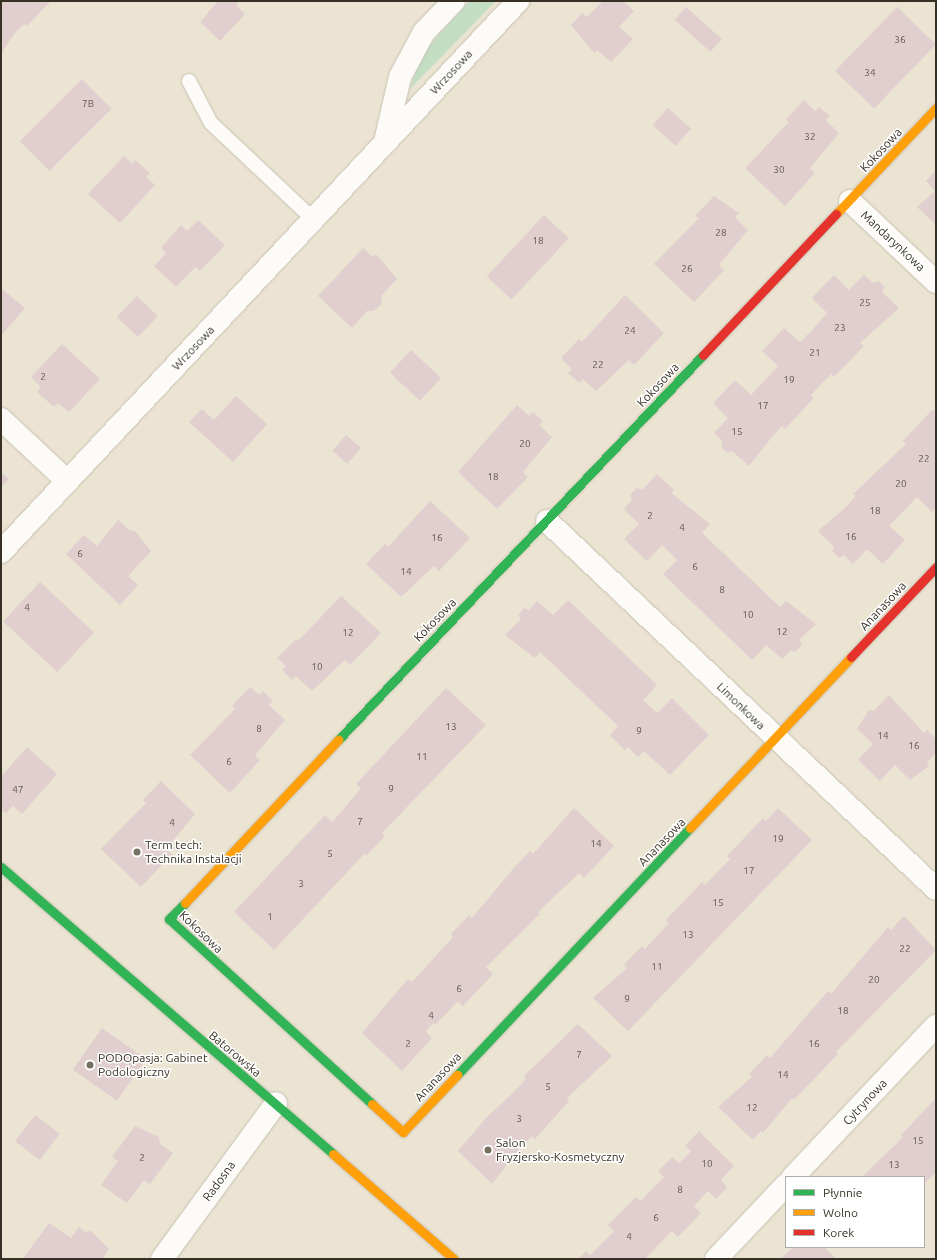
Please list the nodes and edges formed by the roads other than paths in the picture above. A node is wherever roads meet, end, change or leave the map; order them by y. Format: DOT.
graph roads {
  1 [pos="454,1"];
  2 [pos="518,1"];
  3 [pos="189,81"];
  4 [pos="936,108"];
  5 [pos="385,143"];
  6 [pos="850,201"];
  7 [pos="314,220"];
  8 [pos="936,282"];
  9 [pos="1,419"];
  10 [pos="67,481"];
  11 [pos="547,521"];
  12 [pos="1,552"];
  13 [pos="936,567"];
  14 [pos="776,739"];
  15 [pos="1,866"];
  16 [pos="936,889"];
  17 [pos="936,1026"];
  18 [pos="276,1103"];
  19 [pos="403,1132"];
  20 [pos="794,1176"];
  21 [pos="785,1186"];
  22 [pos="162,1259"];
  23 [pos="454,1259"];
  24 [pos="716,1259"];
  1 -- 5 [label="street, Wrzosowa"];
  2 -- 5 [label="street, Wrzosowa"];
  3 -- 7 [label="lane"];
  4 -- 6 [label="street, Kokosowa"];
  5 -- 7 [label="street, Wrzosowa"];
  6 -- 8 [label="street, Mandarynkowa"];
  6 -- 11 [label="street, Kokosowa"];
  7 -- 10 [label="street, Wrzosowa"];
  9 -- 10 [label="street"];
  10 -- 12 [label="street, Wrzosowa"];
  11 -- 14 [label="street, Limonkowa"];
  11 -- 19 [label="street, Kokosowa"];
  13 -- 14 [label="street, Ananasowa"];
  14 -- 16 [label="street, Limonkowa"];
  14 -- 19 [label="street, Ananasowa"];
  15 -- 18 [label="street, Batorowska"];
  17 -- 20 [label="street, Cytrynowa"];
  18 -- 22 [label="street, Radosna"];
  18 -- 23 [label="street, Batorowska"];
  21 -- 24 [label="street"];
}
